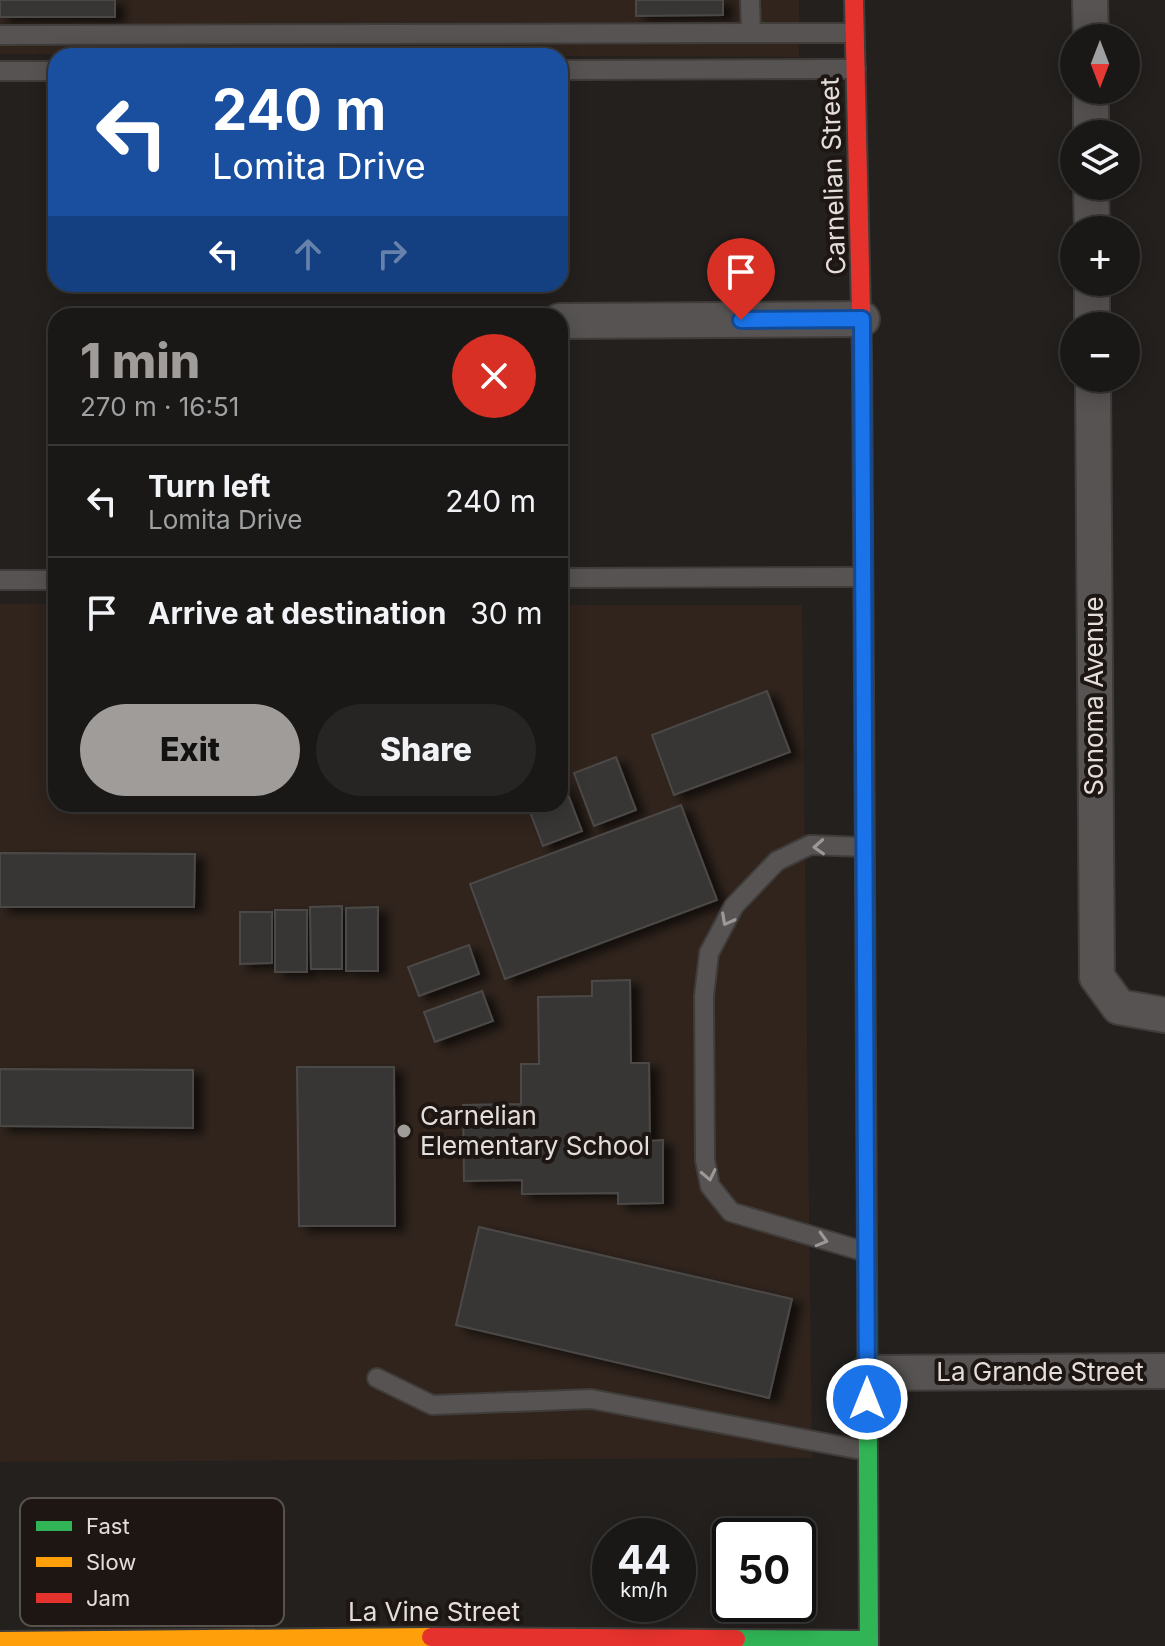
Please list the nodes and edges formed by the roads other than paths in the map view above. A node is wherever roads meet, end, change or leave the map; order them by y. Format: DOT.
graph roads {
  1 [pos="750,0"];
  2 [pos="854,0"];
  3 [pos="1090,0"];
  4 [pos="1091,24"];
  5 [pos="751,33"];
  6 [pos="856,33"];
  7 [pos="0,35"];
  8 [pos="856,69"];
  9 [pos="568,70"];
  10 [pos="0,71"];
  11 [pos="48,71"];
  12 [pos="862,319"];
  13 [pos="568,321"];
  14 [pos="1093,392"];
  15 [pos="863,577"];
  16 [pos="568,578"];
  17 [pos="0,580"];
  18 [pos="48,580"];
  19 [pos="864,847"];
  20 [pos="1165,1015"];
  21 [pos="866,1252"];
  22 [pos="1165,1371"];
  23 [pos="867,1373"];
  24 [pos="377,1378"];
  25 [pos="867,1451"];
  26 [pos="0,1641"];
  27 [pos="365,1642"];
  28 [pos="869,1643"];
  1 -- 5 [label="lane"];
  2 -- 6 [label="main road, Carnelian Street"];
  3 -- 4 [label="street"];
  5 -- 6 [label="lane"];
  5 -- 7 [label="lane"];
  6 -- 8 [label="main road, Carnelian Street"];
  8 -- 9 [label="lane"];
  8 -- 12 [label="main road, Carnelian Street"];
  10 -- 11 [label="lane"];
  12 -- 13 [label="street"];
  12 -- 15 [label="main road, Carnelian Street"];
  14 -- 20 [label="street, Sonoma Avenue"];
  15 -- 16 [label="lane"];
  15 -- 19 [label="main road, Carnelian Street"];
  17 -- 18 [label="lane"];
  19 -- 21 [label="main road, Carnelian Street"];
  19 -- 21 [label="lane, one-way"];
  21 -- 23 [label="main road, Carnelian Street"];
  22 -- 23 [label="street, La Grande Street"];
  23 -- 25 [label="main road, Carnelian Street"];
  24 -- 25 [label="lane"];
  25 -- 28 [label="main road, Carnelian Street"];
  26 -- 27 [label="main road, La Vine Street"];
  27 -- 28 [label="main road, La Vine Street"];
}
